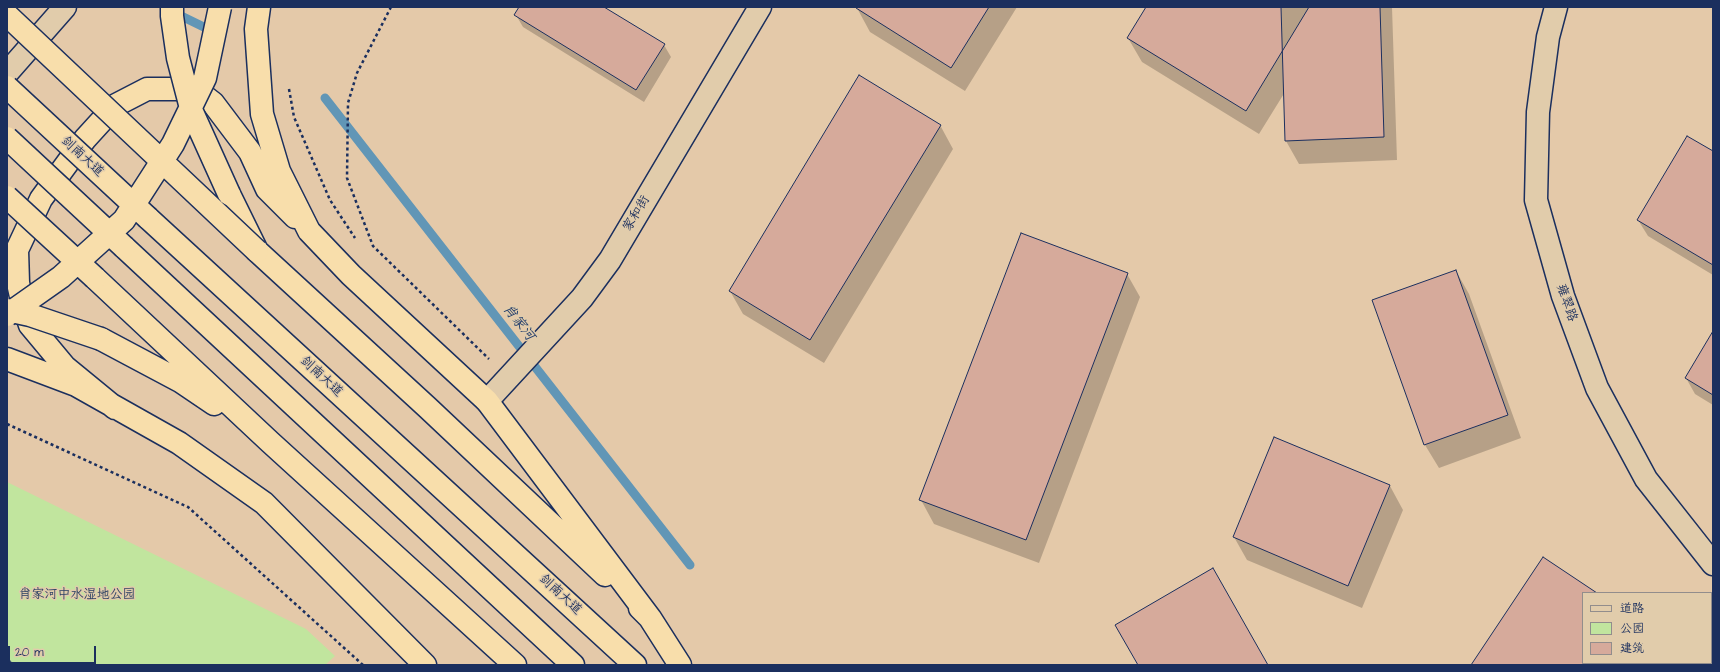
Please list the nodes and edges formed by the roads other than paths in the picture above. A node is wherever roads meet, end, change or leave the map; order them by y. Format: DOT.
graph roads {
  1 [pos="65,7"];
  2 [pos="172,7"];
  3 [pos="220,7"];
  4 [pos="259,7"];
  5 [pos="760,7"];
  6 [pos="1556,7"];
  7 [pos="7,15"];
  8 [pos="7,73"];
  9 [pos="7,87"];
  10 [pos="7,138"];
  11 [pos="7,197"];
  12 [pos="308,231"];
  13 [pos="256,251"];
  14 [pos="7,310"];
  15 [pos="7,315"];
  16 [pos="7,359"];
  17 [pos="487,402"];
  18 [pos="115,408"];
  19 [pos="270,442"];
  20 [pos="1713,564"];
  21 [pos="650,618"];
  22 [pos="425,665"];
  23 [pos="515,665"];
  24 [pos="573,665"];
  25 [pos="635,665"];
  26 [pos="680,665"];
  1 -- 8 [label="street"];
  2 -- 13 [label="highway, bridge"];
  3 -- 15 [label="highway, bridge"];
  4 -- 12 [label="highway"];
  5 -- 17 [label="street, 家和街"];
  6 -- 20 [label="street, 雍翠路"];
  7 -- 13 [label="highway, bridge"];
  9 -- 25 [label="highway, 剑南大道, bridge"];
  10 -- 24 [label="highway, bridge"];
  11 -- 19 [label="highway, bridge"];
  12 -- 17 [label="highway"];
  12 -- 18 [label="highway"];
  13 -- 21 [label="highway"];
  14 -- 19 [label="highway, bridge"];
  16 -- 18 [label="highway"];
  17 -- 21 [label="highway"];
  18 -- 22 [label="highway"];
  19 -- 23 [label="highway"];
  21 -- 26 [label="highway"];
}
